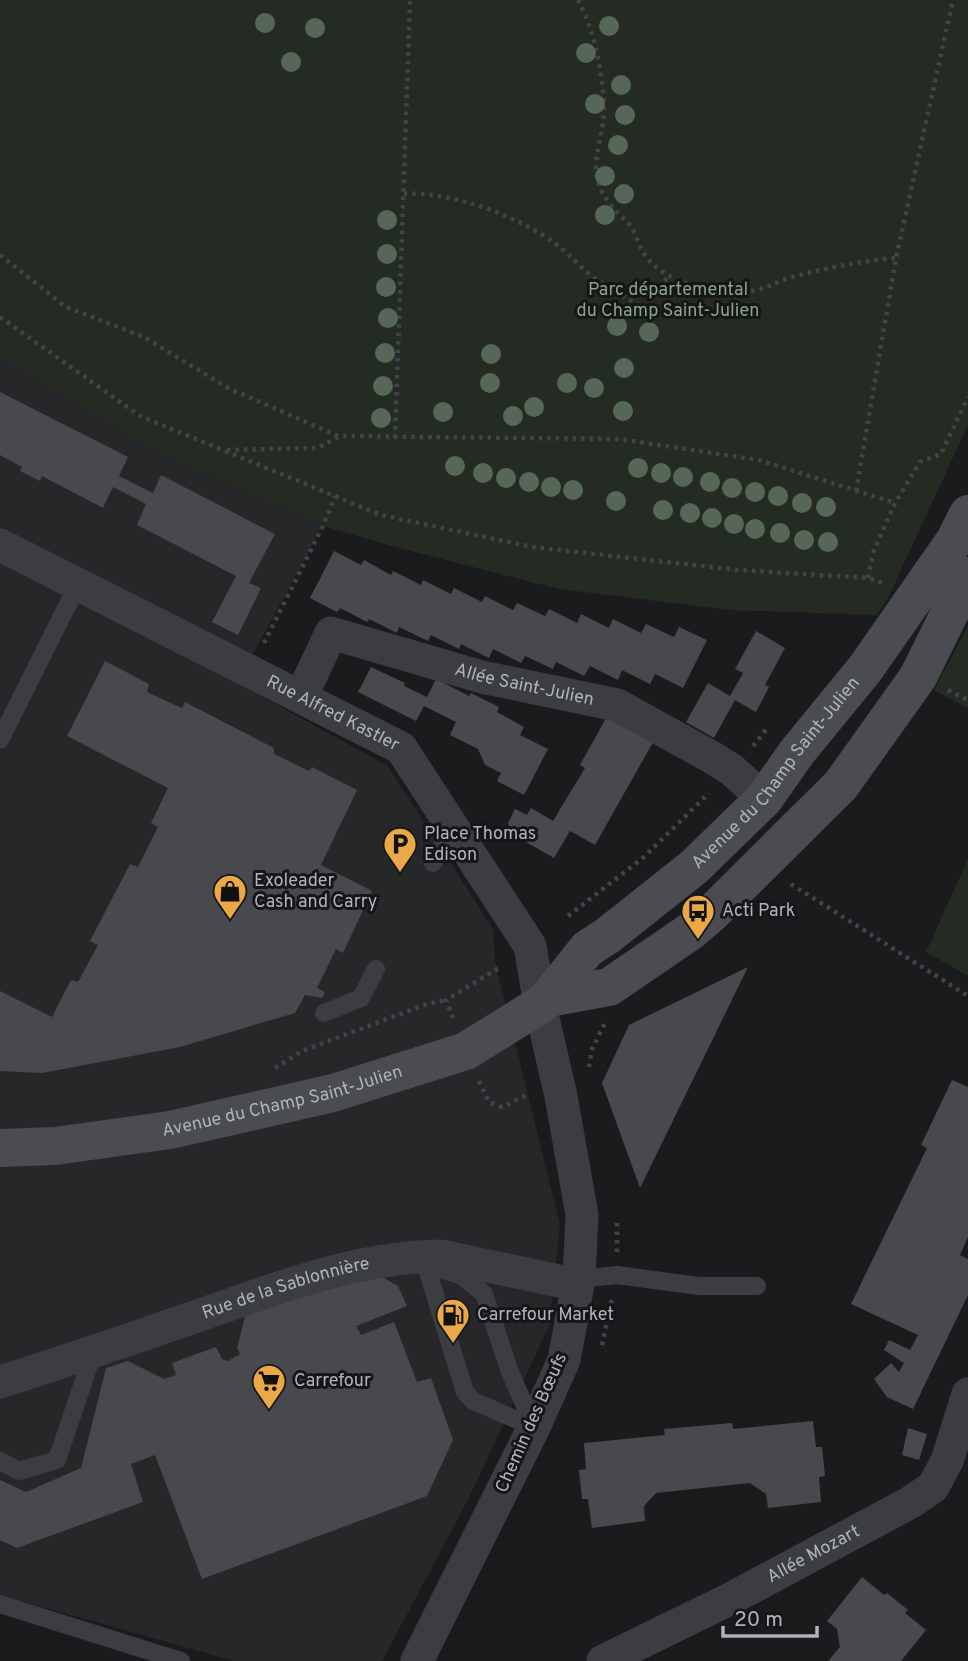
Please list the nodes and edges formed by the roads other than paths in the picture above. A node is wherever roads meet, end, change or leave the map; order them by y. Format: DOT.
graph roads {
  1 [pos="968,514"];
  2 [pos="0,545"];
  3 [pos="968,576"];
  4 [pos="78,584"];
  5 [pos="301,697"];
  6 [pos="0,740"];
  7 [pos="764,799"];
  8 [pos="453,826"];
  9 [pos="433,863"];
  10 [pos="376,969"];
  11 [pos="544,1002"];
  12 [pos="324,1013"];
  13 [pos="0,1148"];
  14 [pos="425,1260"];
  15 [pos="579,1279"];
  16 [pos="757,1286"];
  17 [pos="94,1350"];
  18 [pos="0,1382"];
  19 [pos="968,1394"];
  20 [pos="534,1427"];
  21 [pos="0,1461"];
  22 [pos="0,1604"];
  23 [pos="144,1656"];
  24 [pos="181,1661"];
  25 [pos="417,1661"];
  26 [pos="603,1661"];
  1 -- 7 [label="main road, Avenue du Champ Saint-Julien"];
  2 -- 4 [label="street, Rue Alfred Kastler"];
  3 -- 11 [label="main road, Avenue du Champ Saint-Julien"];
  4 -- 5 [label="street, Rue Alfred Kastler"];
  4 -- 6 [label="lane"];
  5 -- 7 [label="street, Allée Saint-Julien"];
  5 -- 8 [label="street, Rue Alfred Kastler"];
  7 -- 11 [label="main road, Avenue du Champ Saint-Julien"];
  8 -- 9 [label="lane"];
  8 -- 11 [label="street, Rue Alfred Kastler"];
  10 -- 12 [label="lane"];
  11 -- 13 [label="main road, Avenue du Champ Saint-Julien"];
  11 -- 15 [label="street, Chemin des Bœufs"];
  14 -- 15 [label="street, Rue de la Sablonnière"];
  14 -- 17 [label="street, Rue de la Sablonnière"];
  14 -- 20 [label="lane"];
  14 -- 20 [label="lane"];
  15 -- 16 [label="lane"];
  15 -- 20 [label="street, Chemin des Bœufs"];
  17 -- 18 [label="street, Rue de la Sablonnière"];
  17 -- 21 [label="lane"];
  19 -- 26 [label="street, Allée Mozart"];
  20 -- 25 [label="street, Chemin des Bœufs"];
  22 -- 23 [label="lane"];
  23 -- 24 [label="lane"];
}
